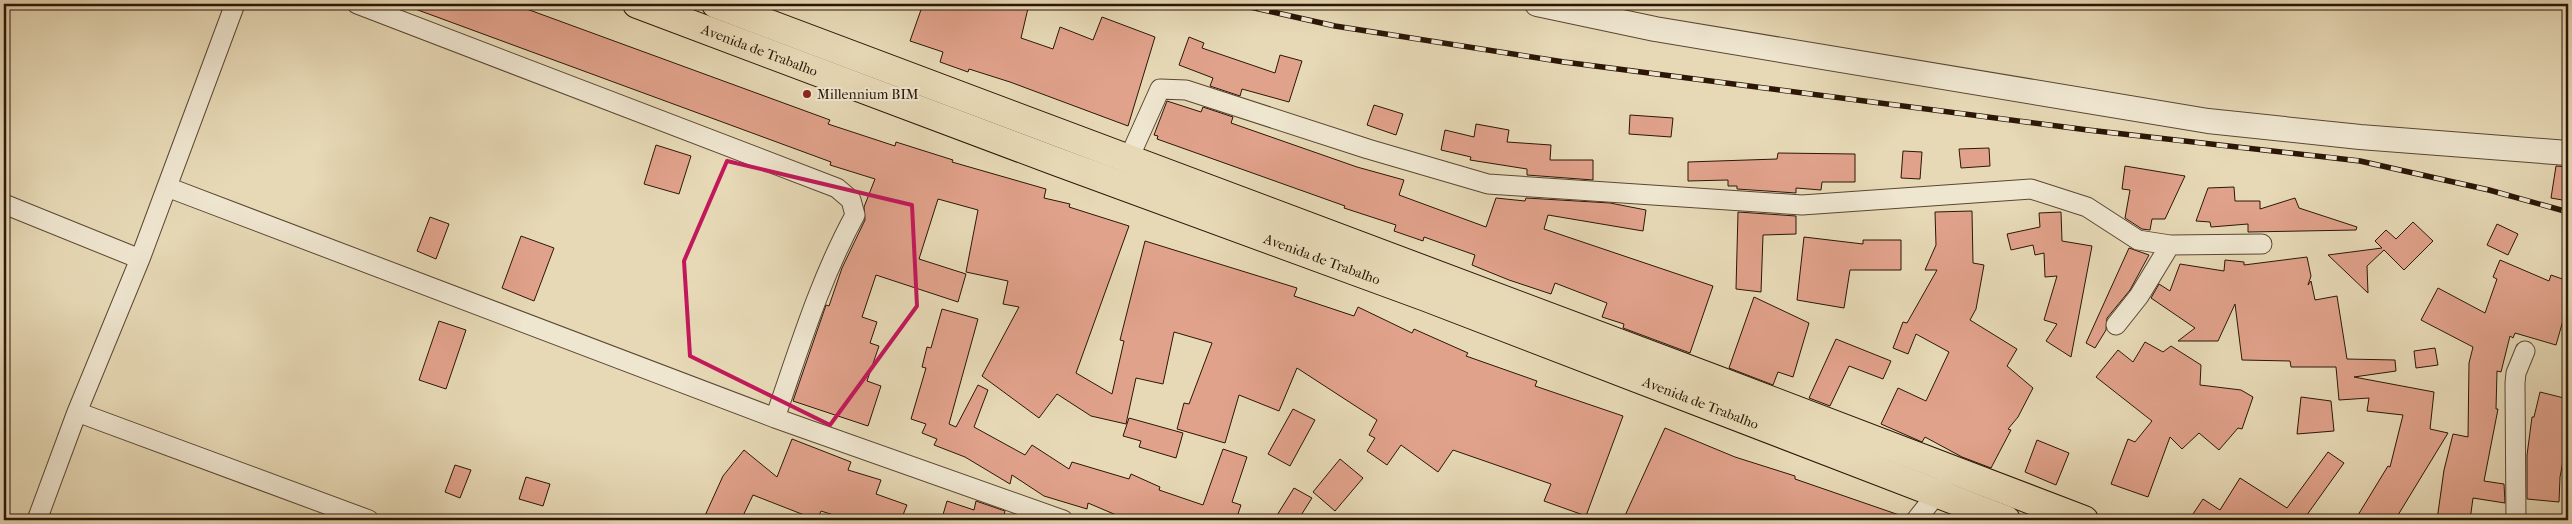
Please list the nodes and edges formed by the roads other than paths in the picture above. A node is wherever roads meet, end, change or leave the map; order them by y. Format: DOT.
graph roads {
  1 [pos="234,4"];
  2 [pos="357,4"];
  3 [pos="637,4"];
  4 [pos="716,4"];
  5 [pos="1537,4"];
  6 [pos="864,60"];
  7 [pos="854,85"];
  8 [pos="2568,153"];
  9 [pos="1129,158"];
  10 [pos="167,187"];
  11 [pos="4,204"];
  12 [pos="2262,244"];
  13 [pos="2170,245"];
  14 [pos="140,258"];
  15 [pos="1468,300"];
  16 [pos="2116,325"];
  17 [pos="2525,351"];
  18 [pos="1770,400"];
  19 [pos="77,412"];
  20 [pos="775,418"];
  21 [pos="1758,424"];
  22 [pos="1955,470"];
  23 [pos="1938,494"];
  24 [pos="37,520"];
  25 [pos="369,520"];
  26 [pos="1063,520"];
  27 [pos="1916,520"];
  28 [pos="2006,520"];
  29 [pos="2084,520"];
  30 [pos="2516,520"];
  1 -- 10 [label="street"];
  2 -- 20 [label="street"];
  3 -- 7 [label="highway, Avenida de Trabalho"];
  4 -- 6 [label="highway, Avenida de Trabalho"];
  5 -- 8 [label="street"];
  6 -- 7 [label="highway"];
  6 -- 9 [label="highway, Avenida de Trabalho"];
  7 -- 15 [label="highway, Avenida de Trabalho"];
  9 -- 13 [label="street"];
  9 -- 15 [label="highway, Avenida de Trabalho"];
  10 -- 14 [label="street"];
  10 -- 20 [label="street"];
  11 -- 14 [label="street"];
  12 -- 13 [label="street"];
  13 -- 16 [label="street"];
  14 -- 19 [label="street"];
  15 -- 18 [label="highway, Avenida de Trabalho"];
  15 -- 21 [label="highway, Avenida de Trabalho"];
  17 -- 30 [label="street"];
  18 -- 21 [label="highway"];
  18 -- 22 [label="highway, Avenida de Trabalho"];
  19 -- 24 [label="street"];
  19 -- 25 [label="street"];
  20 -- 26 [label="street"];
  21 -- 23 [label="highway, Avenida de Trabalho"];
  22 -- 23 [label="street"];
  22 -- 29 [label="highway, Avenida de Trabalho"];
  23 -- 27 [label="street"];
  23 -- 28 [label="highway, Avenida de Trabalho"];
}
